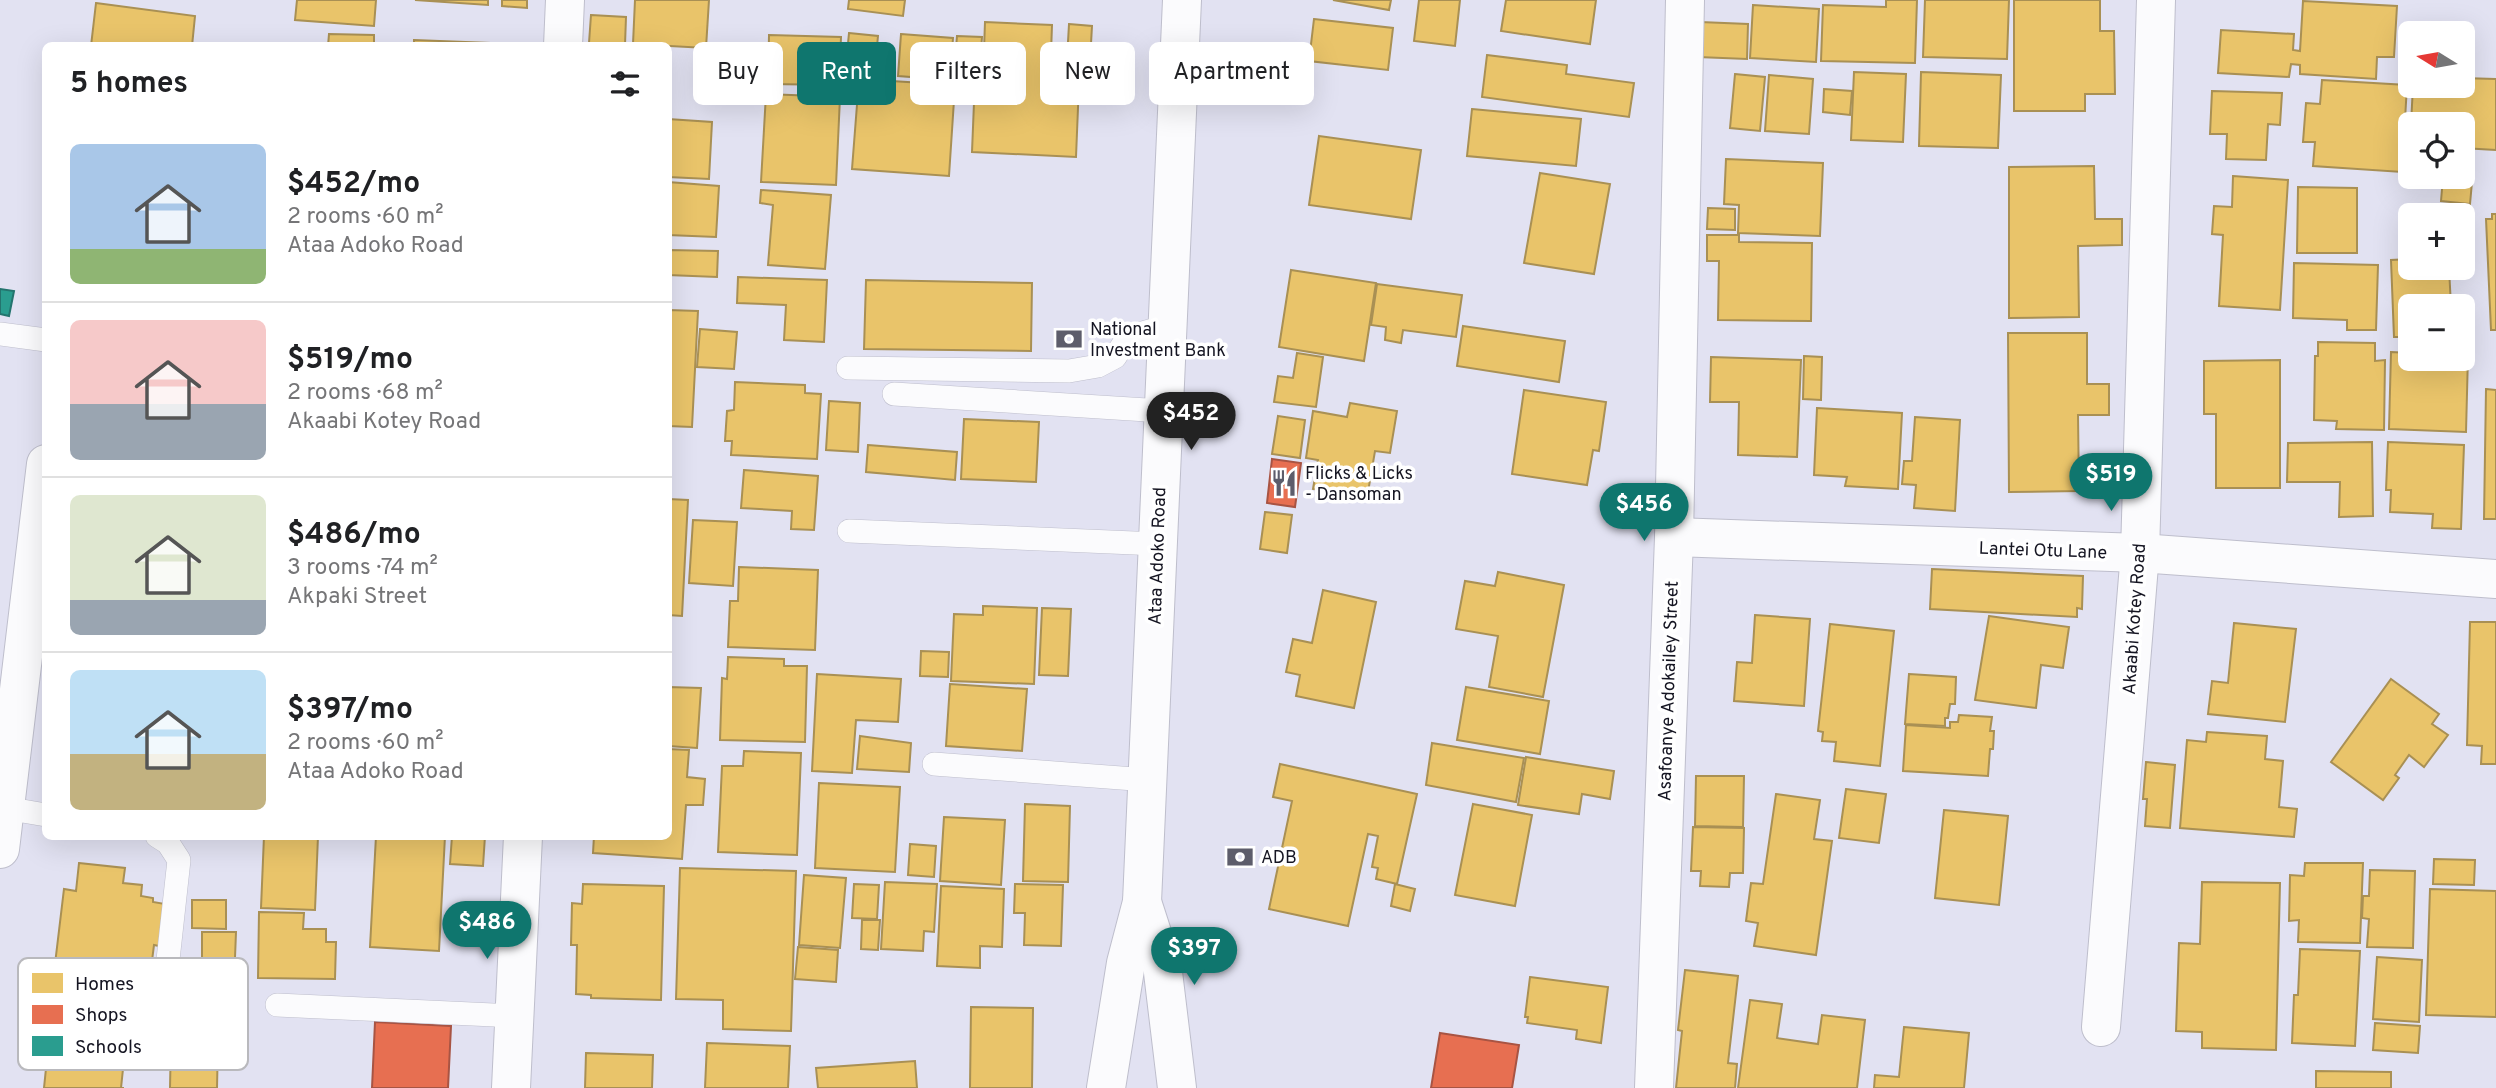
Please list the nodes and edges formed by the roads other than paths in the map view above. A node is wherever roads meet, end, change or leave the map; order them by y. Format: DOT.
graph roads {
  1 [pos="565,0"];
  2 [pos="1182,0"];
  3 [pos="1685,0"];
  4 [pos="2156,0"];
  5 [pos="563,42"];
  6 [pos="1167,326"];
  7 [pos="0,334"];
  8 [pos="42,339"];
  9 [pos="848,368"];
  10 [pos="894,394"];
  11 [pos="1163,411"];
  12 [pos="42,498"];
  13 [pos="849,531"];
  14 [pos="1674,537"];
  15 [pos="1158,544"];
  16 [pos="2140,553"];
  17 [pos="2496,579"];
  18 [pos="934,764"];
  19 [pos="1148,780"];
  20 [pos="5,808"];
  21 [pos="42,814"];
  22 [pos="163,840"];
  23 [pos="523,840"];
  24 [pos="0,849"];
  25 [pos="1142,902"];
  26 [pos="168,958"];
  27 [pos="277,1004"];
  28 [pos="514,1016"];
  29 [pos="2101,1027"];
  30 [pos="511,1088"];
  31 [pos="1106,1088"];
  32 [pos="1177,1088"];
  33 [pos="1654,1088"];
  1 -- 5 [label="street"];
  2 -- 6 [label="street, Ataa Adoko Road"];
  3 -- 14 [label="street, Asafoanye Adokailey Street"];
  4 -- 16 [label="street, Akaabi Kotey Road"];
  6 -- 9 [label="lane"];
  6 -- 11 [label="street, Ataa Adoko Road"];
  7 -- 8 [label="lane"];
  10 -- 11 [label="lane"];
  11 -- 15 [label="street, Ataa Adoko Road"];
  12 -- 20 [label="street"];
  13 -- 15 [label="lane"];
  14 -- 16 [label="street, Lantei Otu Lane"];
  14 -- 33 [label="street, Asafoanye Adokailey Street"];
  15 -- 19 [label="street, Ataa Adoko Road"];
  16 -- 17 [label="street, Lantei Otu Lane"];
  16 -- 29 [label="street, Akaabi Kotey Road"];
  18 -- 19 [label="lane"];
  19 -- 25 [label="street, Ataa Adoko Road"];
  20 -- 21 [label="lane"];
  20 -- 24 [label="street"];
  22 -- 26 [label="lane"];
  23 -- 28 [label="street"];
  25 -- 31 [label="street, Ataa Adoko Road"];
  25 -- 32 [label="street, Ataa Adoko Road"];
  27 -- 28 [label="lane"];
  28 -- 30 [label="street"];
}
